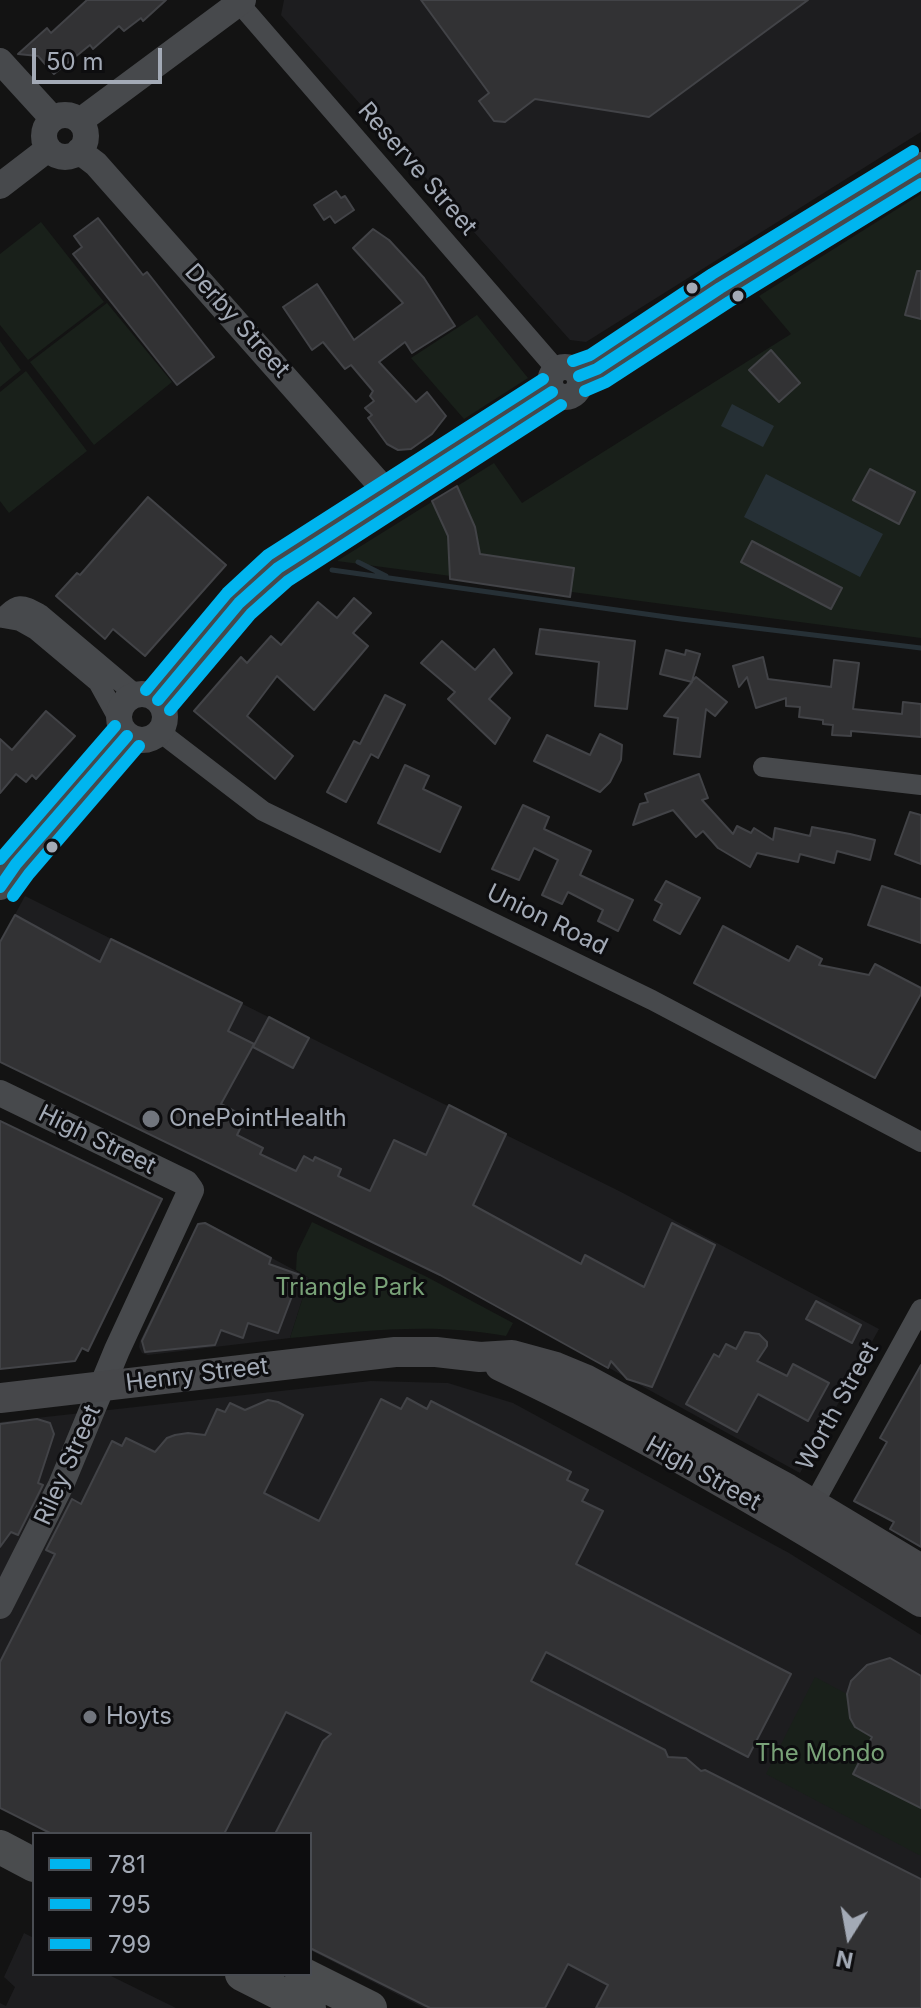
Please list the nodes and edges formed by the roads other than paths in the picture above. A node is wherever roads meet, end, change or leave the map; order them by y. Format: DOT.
graph roads {
  1 [pos="241,1"];
  2 [pos="0,61"];
  3 [pos="53,119"];
  4 [pos="80,121"];
  5 [pos="48,149"];
  6 [pos="79,151"];
  7 [pos="921,165"];
  8 [pos="0,186"];
  9 [pos="562,379"];
  10 [pos="390,496"];
  11 [pos="147,698"];
  12 [pos="123,728"];
  13 [pos="160,732"];
  14 [pos="763,767"];
  15 [pos="921,785"];
  16 [pos="0,887"];
  17 [pos="0,1093"];
  18 [pos="921,1142"];
  19 [pos="191,1190"];
  20 [pos="921,1309"];
  21 [pos="395,1352"];
  22 [pos="102,1386"];
  23 [pos="0,1398"];
  24 [pos="807,1516"];
  25 [pos="921,1569"];
  26 [pos="921,1602"];
  27 [pos="0,1606"];
  28 [pos="0,1828"];
  29 [pos="32,1844"];
  30 [pos="0,1847"];
  31 [pos="32,1864"];
  32 [pos="246,1976"];
  33 [pos="306,1976"];
  34 [pos="309,2008"];
  35 [pos="370,2008"];
  1 -- 4 [label="street"];
  1 -- 9 [label="street, Reserve Street"];
  2 -- 3 [label="street"];
  3 -- 4 [label="street"];
  3 -- 5 [label="street"];
  4 -- 6 [label="street"];
  5 -- 6 [label="street"];
  5 -- 8 [label="street"];
  6 -- 10 [label="street, Derby Street"];
  7 -- 9 [label="street"];
  9 -- 10 [label="street"];
  10 -- 11 [label="street"];
  11 -- 12 [label="street"];
  11 -- 12 [label="street"];
  11 -- 13 [label="street"];
  12 -- 13 [label="street"];
  12 -- 16 [label="street"];
  13 -- 18 [label="street, Union Road"];
  14 -- 15 [label="street"];
  17 -- 19 [label="street, High Street"];
  19 -- 22 [label="street, Riley Street"];
  20 -- 24 [label="street, Worth Street"];
  21 -- 22 [label="main road, Henry Street"];
  21 -- 24 [label="main road, High Street"];
  22 -- 23 [label="main road, Henry Street"];
  22 -- 27 [label="street, Riley Street"];
  24 -- 25 [label="main road, High Street"];
  24 -- 26 [label="main road, High Street"];
  28 -- 29 [label="highway"];
  30 -- 31 [label="highway"];
  32 -- 34 [label="highway"];
  33 -- 35 [label="highway"];
}
